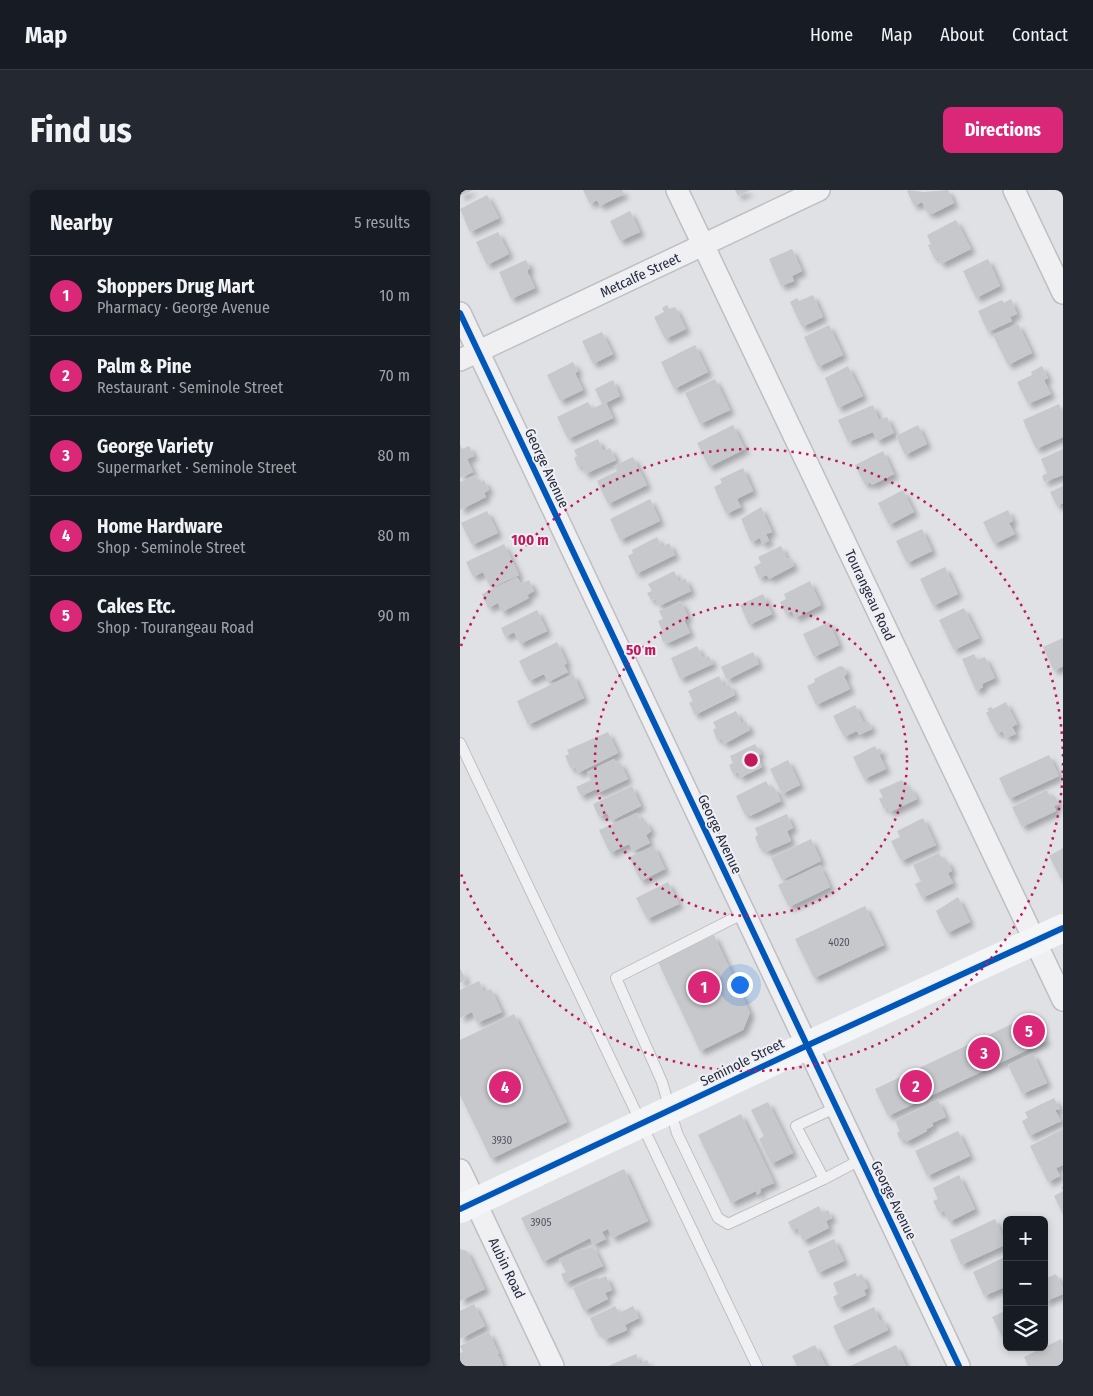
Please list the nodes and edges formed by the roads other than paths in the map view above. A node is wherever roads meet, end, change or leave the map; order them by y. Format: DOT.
graph roads {
  1 [pos="677,190"];
  2 [pos="819,190"];
  3 [pos="1014,190"];
  4 [pos="704,245"];
  5 [pos="1063,293"];
  6 [pos="460,313"];
  7 [pos="469,355"];
  8 [pos="460,743"];
  9 [pos="744,914"];
  10 [pos="1063,928"];
  11 [pos="1035,942"];
  12 [pos="1063,1000"];
  13 [pos="806,1046"];
  14 [pos="836,1108"];
  15 [pos="671,1110"];
  16 [pos="642,1124"];
  17 [pos="860,1160"];
  18 [pos="460,1170"];
  19 [pos="824,1179"];
  20 [pos="468,1206"];
  21 [pos="553,1366"];
  22 [pos="757,1366"];
  23 [pos="959,1366"];
  1 -- 4 [label="street, Tourangeau Road"];
  2 -- 4 [label="street, Metcalfe Street"];
  3 -- 5 [label="street"];
  4 -- 7 [label="street, Metcalfe Street"];
  4 -- 11 [label="street, Tourangeau Road"];
  6 -- 7 [label="street, George Avenue"];
  7 -- 9 [label="street, George Avenue"];
  8 -- 16 [label="lane"];
  9 -- 13 [label="street, George Avenue"];
  9 -- 15 [label="lane"];
  10 -- 11 [label="street, Seminole Street"];
  11 -- 12 [label="street, Tourangeau Road"];
  11 -- 13 [label="street, Seminole Street"];
  13 -- 14 [label="street, George Avenue"];
  13 -- 15 [label="street, Seminole Street"];
  14 -- 17 [label="street, George Avenue"];
  14 -- 19 [label="lane"];
  15 -- 16 [label="street, Seminole Street"];
  15 -- 19 [label="lane"];
  16 -- 20 [label="street, Seminole Street"];
  16 -- 22 [label="lane"];
  17 -- 19 [label="lane"];
  17 -- 23 [label="street, George Avenue"];
  18 -- 20 [label="street, Aubin Road"];
  20 -- 21 [label="street, Aubin Road"];
}
